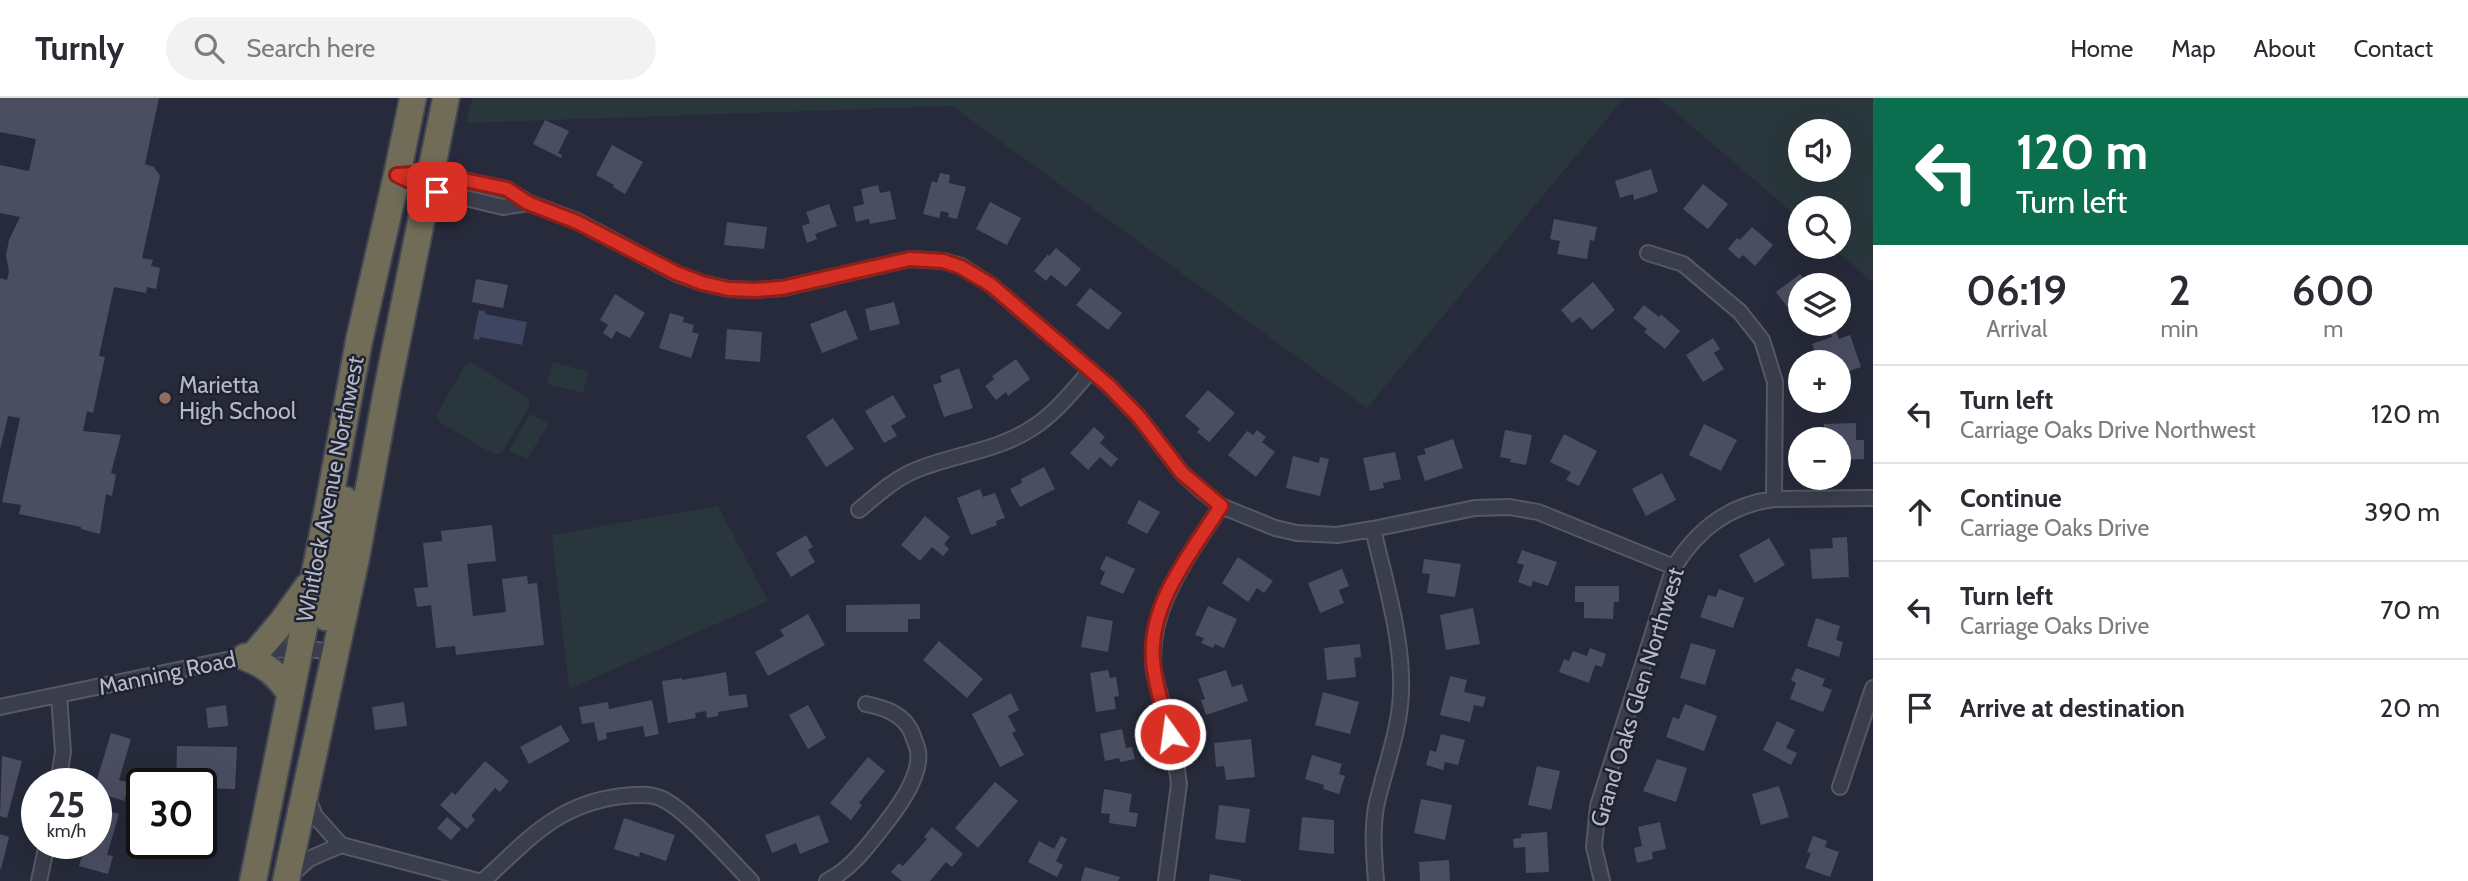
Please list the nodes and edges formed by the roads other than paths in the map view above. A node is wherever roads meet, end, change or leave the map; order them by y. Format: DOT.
graph roads {
  1 [pos="413,98"];
  2 [pos="446,98"];
  3 [pos="397,175"];
  4 [pos="429,182"];
  5 [pos="1648,253"];
  6 [pos="1091,370"];
  7 [pos="343,428"];
  8 [pos="1873,498"];
  9 [pos="1774,499"];
  10 [pos="1221,506"];
  11 [pos="859,510"];
  12 [pos="1373,530"];
  13 [pos="1674,567"];
  14 [pos="315,572"];
  15 [pos="318,650"];
  16 [pos="249,656"];
  17 [pos="1873,688"];
  18 [pos="290,693"];
  19 [pos="58,696"];
  20 [pos="866,704"];
  21 [pos="0,707"];
  22 [pos="60,768"];
  23 [pos="1840,787"];
  24 [pos="305,793"];
  25 [pos="341,845"];
  26 [pos="44,859"];
  27 [pos="288,872"];
  28 [pos="39,881"];
  29 [pos="253,881"];
  30 [pos="480,881"];
  31 [pos="751,881"];
  32 [pos="827,881"];
  33 [pos="1166,881"];
  34 [pos="1376,881"];
  35 [pos="1602,881"];
  1 -- 3 [label="highway, Whitlock Avenue Northwest"];
  2 -- 4 [label="highway, Whitlock Avenue Northwest"];
  3 -- 4 [label="street"];
  3 -- 7 [label="highway, Whitlock Avenue Northwest"];
  4 -- 6 [label="street"];
  4 -- 15 [label="highway, Whitlock Avenue Northwest"];
  5 -- 9 [label="street"];
  6 -- 10 [label="street"];
  6 -- 11 [label="street"];
  7 -- 14 [label="highway, Whitlock Avenue Northwest"];
  7 -- 15 [label="highway"];
  8 -- 9 [label="street, Grand Oaks Glen Northwest"];
  9 -- 13 [label="street, Grand Oaks Glen Northwest"];
  10 -- 12 [label="street"];
  10 -- 33 [label="street"];
  12 -- 13 [label="street"];
  12 -- 34 [label="street"];
  13 -- 35 [label="street, Grand Oaks Glen Northwest"];
  14 -- 15 [label="highway, Whitlock Avenue Northwest"];
  14 -- 16 [label="highway"];
  15 -- 16 [label="street, Manning Road"];
  15 -- 18 [label="highway, Whitlock Avenue Northwest"];
  15 -- 24 [label="highway, Whitlock Avenue Northwest"];
  15 -- 27 [label="highway"];
  16 -- 18 [label="highway"];
  16 -- 19 [label="street, Manning Road"];
  17 -- 23 [label="street"];
  18 -- 29 [label="highway, Whitlock Avenue Northwest"];
  19 -- 21 [label="street, Manning Road"];
  19 -- 22 [label="street"];
  20 -- 32 [label="street"];
  24 -- 25 [label="street"];
  24 -- 27 [label="highway, Whitlock Avenue Northwest"];
  25 -- 27 [label="street"];
  25 -- 30 [label="street"];
  26 -- 28 [label="street"];
  30 -- 31 [label="street"];
}
